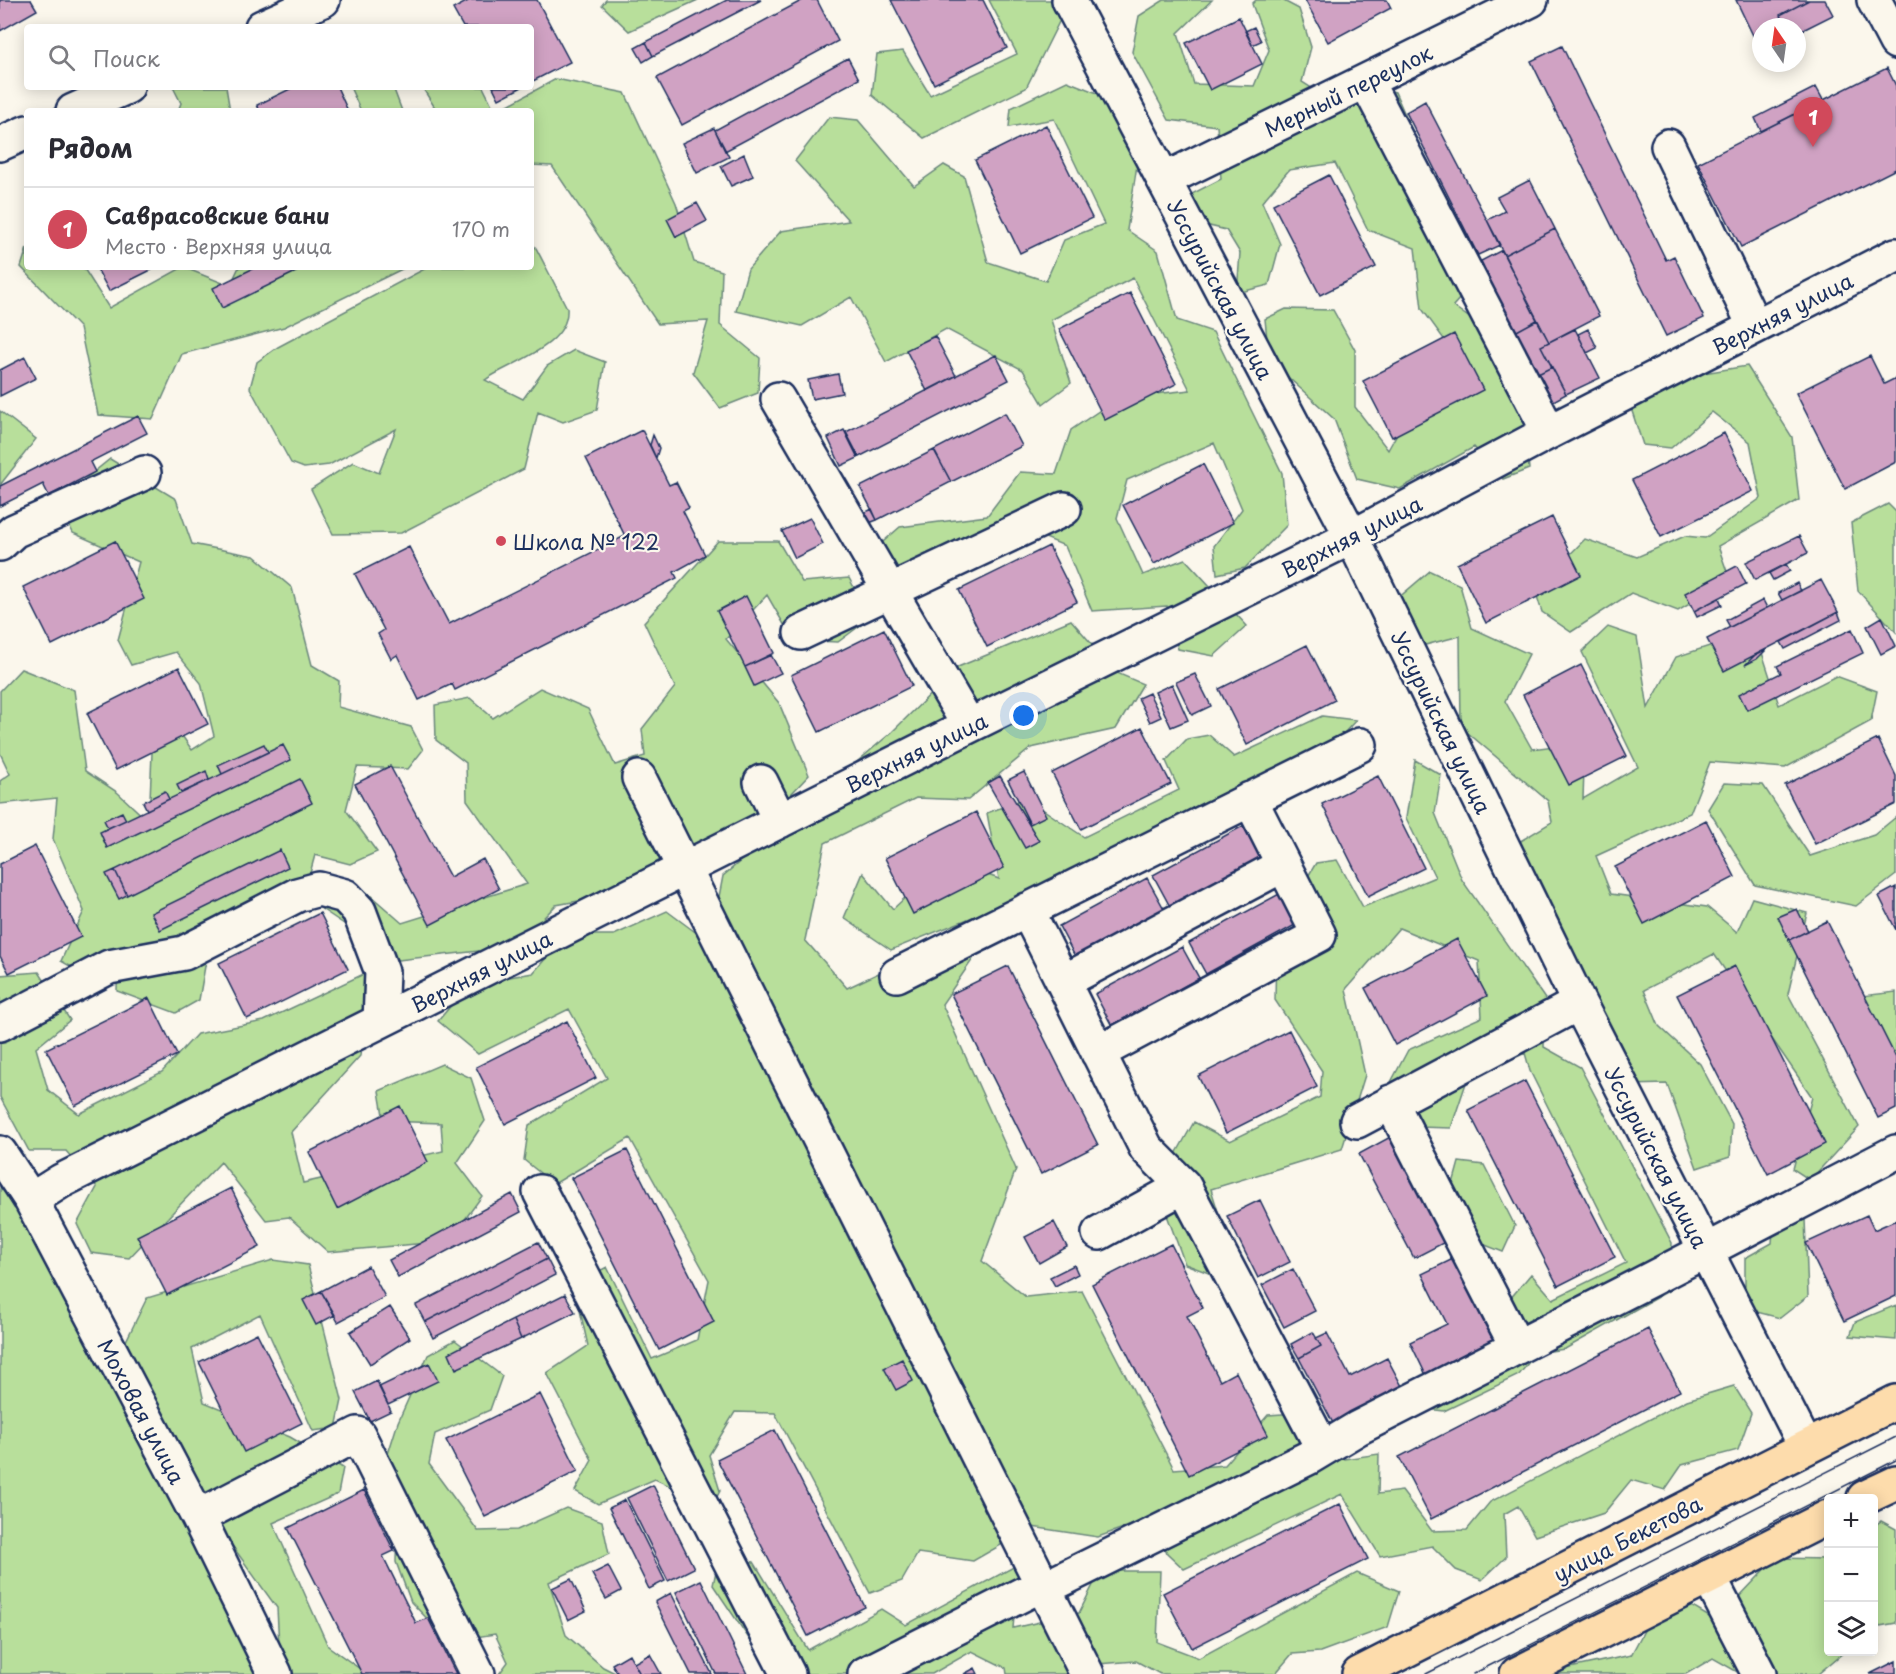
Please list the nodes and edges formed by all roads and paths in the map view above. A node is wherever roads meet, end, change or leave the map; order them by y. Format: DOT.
graph roads {
  1 [pos="323,0"];
  2 [pos="1069,0"];
  3 [pos="1531,0"];
  4 [pos="1874,0"];
  5 [pos="269,24"];
  6 [pos="1896,42"];
  7 [pos="1366,81"];
  8 [pos="120,90"];
  9 [pos="80,108"];
  10 [pos="24,133"];
  11 [pos="0,144"];
  12 [pos="1668,146"];
  13 [pos="1164,180"];
  14 [pos="1896,255"];
  15 [pos="1755,327"];
  16 [pos="778,399"];
  17 [pos="1549,432"];
  18 [pos="144,473"];
  19 [pos="1064,509"];
  20 [pos="1352,537"];
  21 [pos="0,544"];
  22 [pos="891,591"];
  23 [pos="801,633"];
  24 [pos="969,726"];
  25 [pos="1360,744"];
  26 [pos="639,778"];
  27 [pos="761,782"];
  28 [pos="1250,799"];
  29 [pos="780,821"];
  30 [pos="1283,865"];
  31 [pos="686,868"];
  32 [pos="1027,910"];
  33 [pos="897,975"];
  34 [pos="1063,982"];
  35 [pos="1579,1002"];
  36 [pos="380,1022"];
  37 [pos="0,1024"];
  38 [pos="1098,1053"];
  39 [pos="1391,1102"];
  40 [pos="1357,1121"];
  41 [pos="1896,1152"];
  42 [pos="0,1153"];
  43 [pos="1184,1186"];
  44 [pos="540,1192"];
  45 [pos="31,1200"];
  46 [pos="1099,1233"];
  47 [pos="1705,1250"];
  48 [pos="1517,1347"];
  49 [pos="1896,1402"];
  50 [pos="1806,1447"];
  51 [pos="1323,1449"];
  52 [pos="1896,1483"];
  53 [pos="1873,1494"];
  54 [pos="198,1517"];
  55 [pos="1824,1519"];
  56 [pos="1709,1577"];
  57 [pos="1042,1587"];
  58 [pos="275,1674"];
  59 [pos="478,1674"];
  60 [pos="788,1674"];
  61 [pos="865,1674"];
  62 [pos="1087,1674"];
  63 [pos="1359,1674"];
  64 [pos="1517,1674"];
  65 [pos="1759,1674"];
  1 -- 5 [label="street"];
  2 -- 13 [label="street, Уссурийская улица"];
  3 -- 7 [label="street, Мерный переулок"];
  4 -- 6 [label="street"];
  7 -- 13 [label="street, Мерный переулок"];
  7 -- 17 [label="street"];
  8 -- 9 [label="street"];
  10 -- 11 [label="street"];
  12 -- 15 [label="street"];
  13 -- 20 [label="street, Уссурийская улица"];
  14 -- 15 [label="street, Верхняя улица"];
  15 -- 17 [label="street, Верхняя улица"];
  16 -- 22 [label="street"];
  17 -- 20 [label="street, Верхняя улица"];
  18 -- 21 [label="street"];
  19 -- 22 [label="street"];
  20 -- 24 [label="street, Верхняя улица"];
  20 -- 35 [label="street, Уссурийская улица"];
  22 -- 23 [label="street"];
  22 -- 24 [label="street"];
  24 -- 29 [label="street, Верхняя улица"];
  25 -- 28 [label="street"];
  26 -- 31 [label="street"];
  27 -- 29 [label="street"];
  28 -- 30 [label="street"];
  28 -- 32 [label="street"];
  29 -- 31 [label="street, Верхняя улица"];
  30 -- 34 [label="street"];
  30 -- 38 [label="street"];
  31 -- 36 [label="street, Верхняя улица"];
  31 -- 57 [label="street"];
  32 -- 33 [label="street"];
  32 -- 34 [label="street"];
  34 -- 38 [label="street"];
  35 -- 39 [label="street"];
  35 -- 47 [label="street, Уссурийская улица"];
  36 -- 37 [label="street"];
  36 -- 45 [label="street, Верхняя улица"];
  38 -- 43 [label="street"];
  39 -- 40 [label="street"];
  39 -- 48 [label="street"];
  41 -- 47 [label="street"];
  42 -- 45 [label="street, Моховая улица"];
  43 -- 46 [label="street"];
  43 -- 51 [label="street"];
  44 -- 60 [label="street"];
  45 -- 54 [label="street, Моховая улица"];
  47 -- 48 [label="street"];
  47 -- 50 [label="street, Уссурийская улица"];
  48 -- 51 [label="street"];
  49 -- 50 [label="main road, улица Бекетова"];
  50 -- 63 [label="main road, улица Бекетова"];
  51 -- 57 [label="street"];
  52 -- 53 [label="main road"];
  54 -- 58 [label="street, Моховая улица"];
  54 -- 59 [label="street"];
  55 -- 56 [label="main road"];
  56 -- 64 [label="main road"];
  56 -- 65 [label="street"];
  57 -- 61 [label="street"];
  57 -- 62 [label="street"];
}
